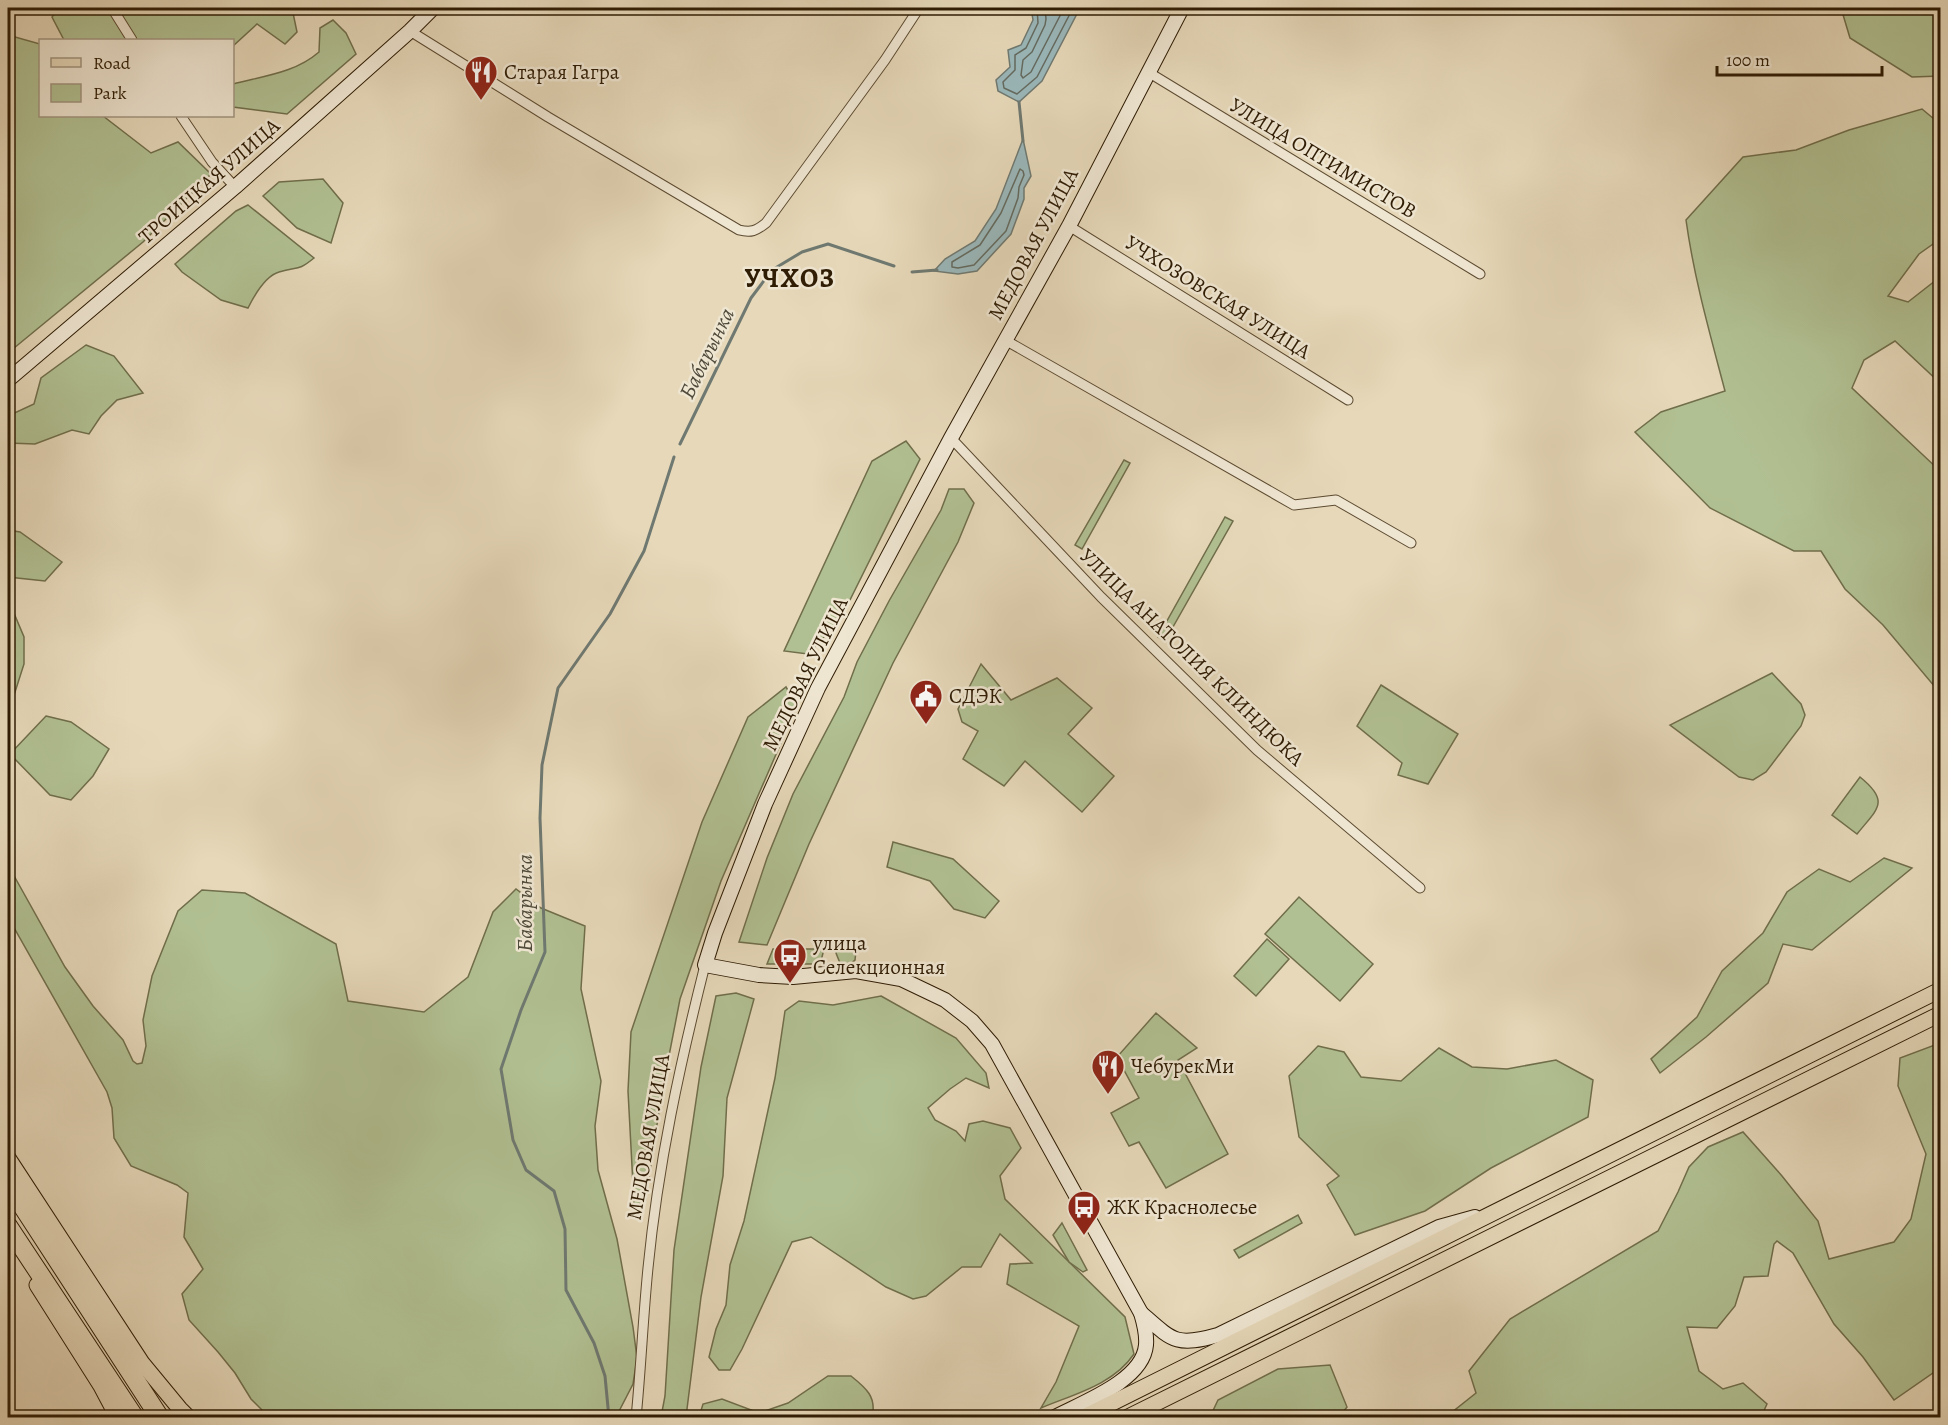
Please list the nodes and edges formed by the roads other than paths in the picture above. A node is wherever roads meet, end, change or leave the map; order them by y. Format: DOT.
graph roads {
  1 [pos="112,8"];
  2 [pos="433,8"];
  3 [pos="919,8"];
  4 [pos="1182,8"];
  5 [pos="410,31"];
  6 [pos="131,39"];
  7 [pos="1148,72"];
  8 [pos="182,117"];
  9 [pos="236,187"];
  10 [pos="1069,226"];
  11 [pos="1480,274"];
  12 [pos="1005,340"];
  13 [pos="8,380"];
  14 [pos="1348,400"];
  15 [pos="951,438"];
  16 [pos="1411,543"];
  17 [pos="1420,888"];
  18 [pos="705,964"];
  19 [pos="1941,990"];
  20 [pos="1941,1014"];
  21 [pos="8,1158"];
  22 [pos="8,1184"];
  23 [pos="1495,1212"];
  24 [pos="8,1226"];
  25 [pos="8,1236"];
  26 [pos="1142,1313"];
  27 [pos="118,1418"];
  28 [pos="135,1418"];
  29 [pos="160,1418"];
  30 [pos="189,1418"];
  31 [pos="636,1418"];
  32 [pos="1053,1418"];
  33 [pos="1083,1418"];
  34 [pos="1126,1418"];
  1 -- 6 [label="street"];
  2 -- 5 [label="street, ТРОИЦКАЯ УЛИЦА"];
  3 -- 5 [label="street"];
  4 -- 7 [label="street, МЕДОВАЯ УЛИЦА"];
  5 -- 9 [label="street, ТРОИЦКАЯ УЛИЦА"];
  7 -- 10 [label="street, МЕДОВАЯ УЛИЦА"];
  7 -- 11 [label="street, УЛИЦА ОПТИМИСТОВ"];
  8 -- 9 [label="street"];
  9 -- 13 [label="street, ТРОИЦКАЯ УЛИЦА"];
  10 -- 12 [label="street, МЕДОВАЯ УЛИЦА"];
  10 -- 14 [label="street, УЧХОЗОВСКАЯ УЛИЦА"];
  12 -- 15 [label="street, МЕДОВАЯ УЛИЦА"];
  12 -- 16 [label="street"];
  15 -- 17 [label="street, УЛИЦА АНАТОЛИЯ КЛИНДЮКА"];
  15 -- 18 [label="street, МЕДОВАЯ УЛИЦА"];
  18 -- 26 [label="street"];
  18 -- 31 [label="street, МЕДОВАЯ УЛИЦА"];
  19 -- 23 [label="main road"];
  20 -- 34 [label="main road"];
  21 -- 30 [label="main road"];
  22 -- 29 [label="highway"];
  23 -- 26 [label="street"];
  23 -- 33 [label="main road"];
  24 -- 28 [label="highway"];
  25 -- 27 [label="main road"];
  26 -- 32 [label="street"];
}
